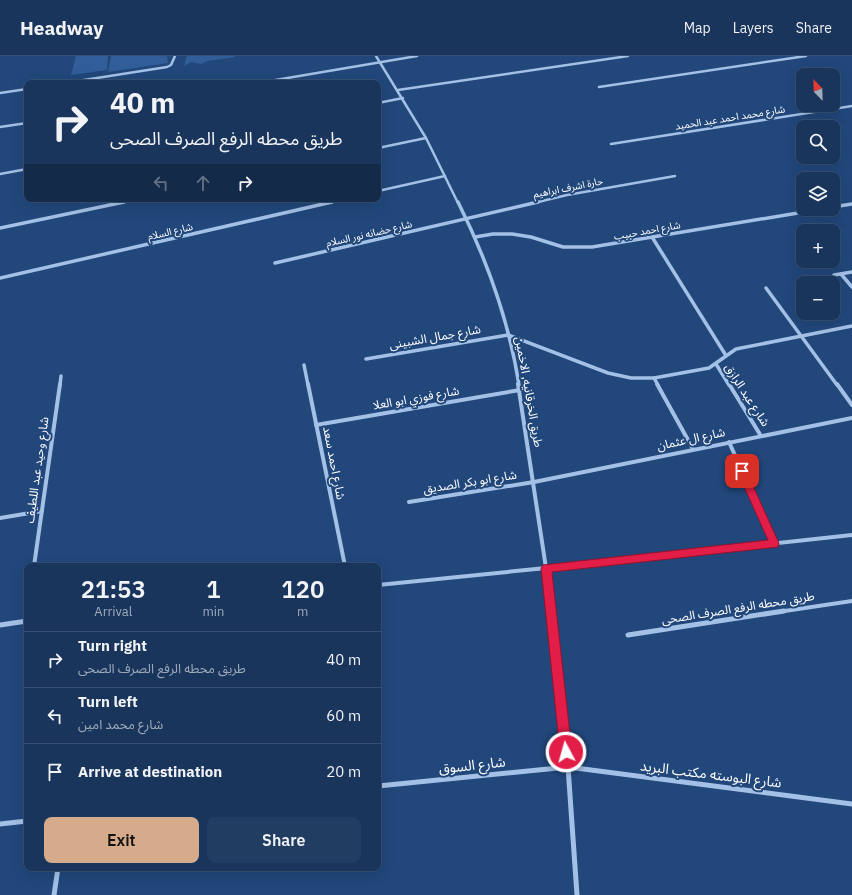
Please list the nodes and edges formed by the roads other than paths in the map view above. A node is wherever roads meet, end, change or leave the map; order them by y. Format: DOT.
graph roads {
  1 [pos="174,56"];
  2 [pos="376,56"];
  3 [pos="417,56"];
  4 [pos="628,56"];
  5 [pos="806,56"];
  6 [pos="380,62"];
  7 [pos="84,80"];
  8 [pos="275,80"];
  9 [pos="599,86"];
  10 [pos="24,89"];
  11 [pos="398,90"];
  12 [pos="0,93"];
  13 [pos="403,98"];
  14 [pos="381,102"];
  15 [pos="852,106"];
  16 [pos="24,123"];
  17 [pos="0,127"];
  18 [pos="426,138"];
  19 [pos="611,144"];
  20 [pos="381,147"];
  21 [pos="24,170"];
  22 [pos="0,174"];
  23 [pos="445,176"];
  24 [pos="674,176"];
  25 [pos="381,190"];
  26 [pos="123,202"];
  27 [pos="331,202"];
  28 [pos="852,204"];
  29 [pos="840,206"];
  30 [pos="796,213"];
  31 [pos="466,218"];
  32 [pos="0,228"];
  33 [pos="475,237"];
  34 [pos="652,237"];
  35 [pos="274,264"];
  36 [pos="852,272"];
  37 [pos="841,274"];
  38 [pos="834,275"];
  39 [pos="0,278"];
  40 [pos="852,287"];
  41 [pos="766,288"];
  42 [pos="852,326"];
  43 [pos="508,335"];
  44 [pos="801,336"];
  45 [pos="725,354"];
  46 [pos="366,358"];
  47 [pos="716,364"];
  48 [pos="304,365"];
  49 [pos="61,376"];
  50 [pos="654,378"];
  51 [pos="520,390"];
  52 [pos="852,405"];
  53 [pos="852,418"];
  54 [pos="316,425"];
  55 [pos="762,436"];
  56 [pos="729,442"];
  57 [pos="693,449"];
  58 [pos="534,482"];
  59 [pos="409,502"];
  60 [pos="42,511"];
  61 [pos="0,518"];
  62 [pos="852,535"];
  63 [pos="775,544"];
  64 [pos="34,563"];
  65 [pos="344,563"];
  66 [pos="546,568"];
  67 [pos="381,585"];
  68 [pos="852,601"];
  69 [pos="24,621"];
  70 [pos="0,625"];
  71 [pos="628,635"];
  72 [pos="568,767"];
  73 [pos="381,786"];
  74 [pos="852,804"];
  75 [pos="24,821"];
  76 [pos="0,824"];
  77 [pos="58,871"];
  78 [pos="54,895"];
  79 [pos="577,895"];
  1 -- 7 [label="street"];
  2 -- 6 [label="street, طريق الخرقانيه, الاخمين"];
  3 -- 6 [label="street"];
  4 -- 11 [label="street"];
  5 -- 9 [label="street"];
  6 -- 8 [label="street"];
  6 -- 11 [label="street, طريق الخرقانيه, الاخمين"];
  10 -- 12 [label="street"];
  11 -- 13 [label="street, طريق الخرقانيه, الاخمين"];
  13 -- 14 [label="street"];
  13 -- 18 [label="street, طريق الخرقانيه, الاخمين"];
  15 -- 19 [label="street, شارع محمد احمد عبد الحميد"];
  16 -- 17 [label="street"];
  18 -- 20 [label="street"];
  18 -- 23 [label="street, طريق الخرقانيه, الاخمين"];
  21 -- 22 [label="street"];
  23 -- 25 [label="street"];
  23 -- 31 [label="street, طريق الخرقانيه, الاخمين"];
  24 -- 31 [label="street, حارة اشرف ابراهيم"];
  26 -- 32 [label="street"];
  27 -- 39 [label="street, شارع السلام"];
  28 -- 29 [label="street"];
  30 -- 34 [label="street, شارع احمد حبيب"];
  31 -- 33 [label="street, طريق الخرقانيه, الاخمين"];
  31 -- 35 [label="street, شارع حضانه نور السلام"];
  33 -- 34 [label="street, شارع احمد حبيب"];
  33 -- 43 [label="street, طريق الخرقانيه, الاخمين"];
  34 -- 45 [label="street"];
  36 -- 37 [label="street"];
  37 -- 38 [label="street"];
  37 -- 40 [label="street"];
  41 -- 44 [label="street"];
  42 -- 44 [label="street"];
  43 -- 46 [label="street, شارع جمال الشبينى"];
  43 -- 50 [label="street"];
  43 -- 51 [label="street, طريق الخرقانيه, الاخمين"];
  44 -- 45 [label="street"];
  44 -- 52 [label="street"];
  45 -- 47 [label="street"];
  47 -- 50 [label="street"];
  47 -- 55 [label="street, شارع عبد الرازق"];
  48 -- 54 [label="street, شارع احمد سعد"];
  49 -- 60 [label="street, شارع وحيد عبد اللطيف"];
  50 -- 57 [label="street"];
  51 -- 54 [label="street, شارع فوزي ابو العلا"];
  51 -- 58 [label="street, طريق الخرقانيه, الاخمين"];
  53 -- 55 [label="street, شارع ال عثمان"];
  54 -- 65 [label="street, شارع احمد سعد"];
  55 -- 56 [label="street, شارع ال عثمان"];
  56 -- 57 [label="street, شارع ال عثمان"];
  56 -- 63 [label="street"];
  57 -- 58 [label="street, شارع ال عثمان"];
  58 -- 59 [label="street, شارع ابو بكر الصديق"];
  58 -- 66 [label="street, طريق الخرقانيه, الاخمين"];
  60 -- 61 [label="street"];
  60 -- 64 [label="street, شارع وحيد عبد اللطيف"];
  62 -- 63 [label="street"];
  63 -- 66 [label="street"];
  66 -- 67 [label="street"];
  66 -- 72 [label="street, طريق الخرقانيه, الاخمين"];
  68 -- 71 [label="street, طريق محطه الرفع الصرف الصحى"];
  69 -- 70 [label="street"];
  72 -- 73 [label="street, شارع السوق"];
  72 -- 74 [label="street, شارع البوسته مكتب البريد"];
  72 -- 79 [label="street, طريق الخرقانيه, الاخمين"];
  75 -- 76 [label="street"];
  77 -- 78 [label="street"];
}
